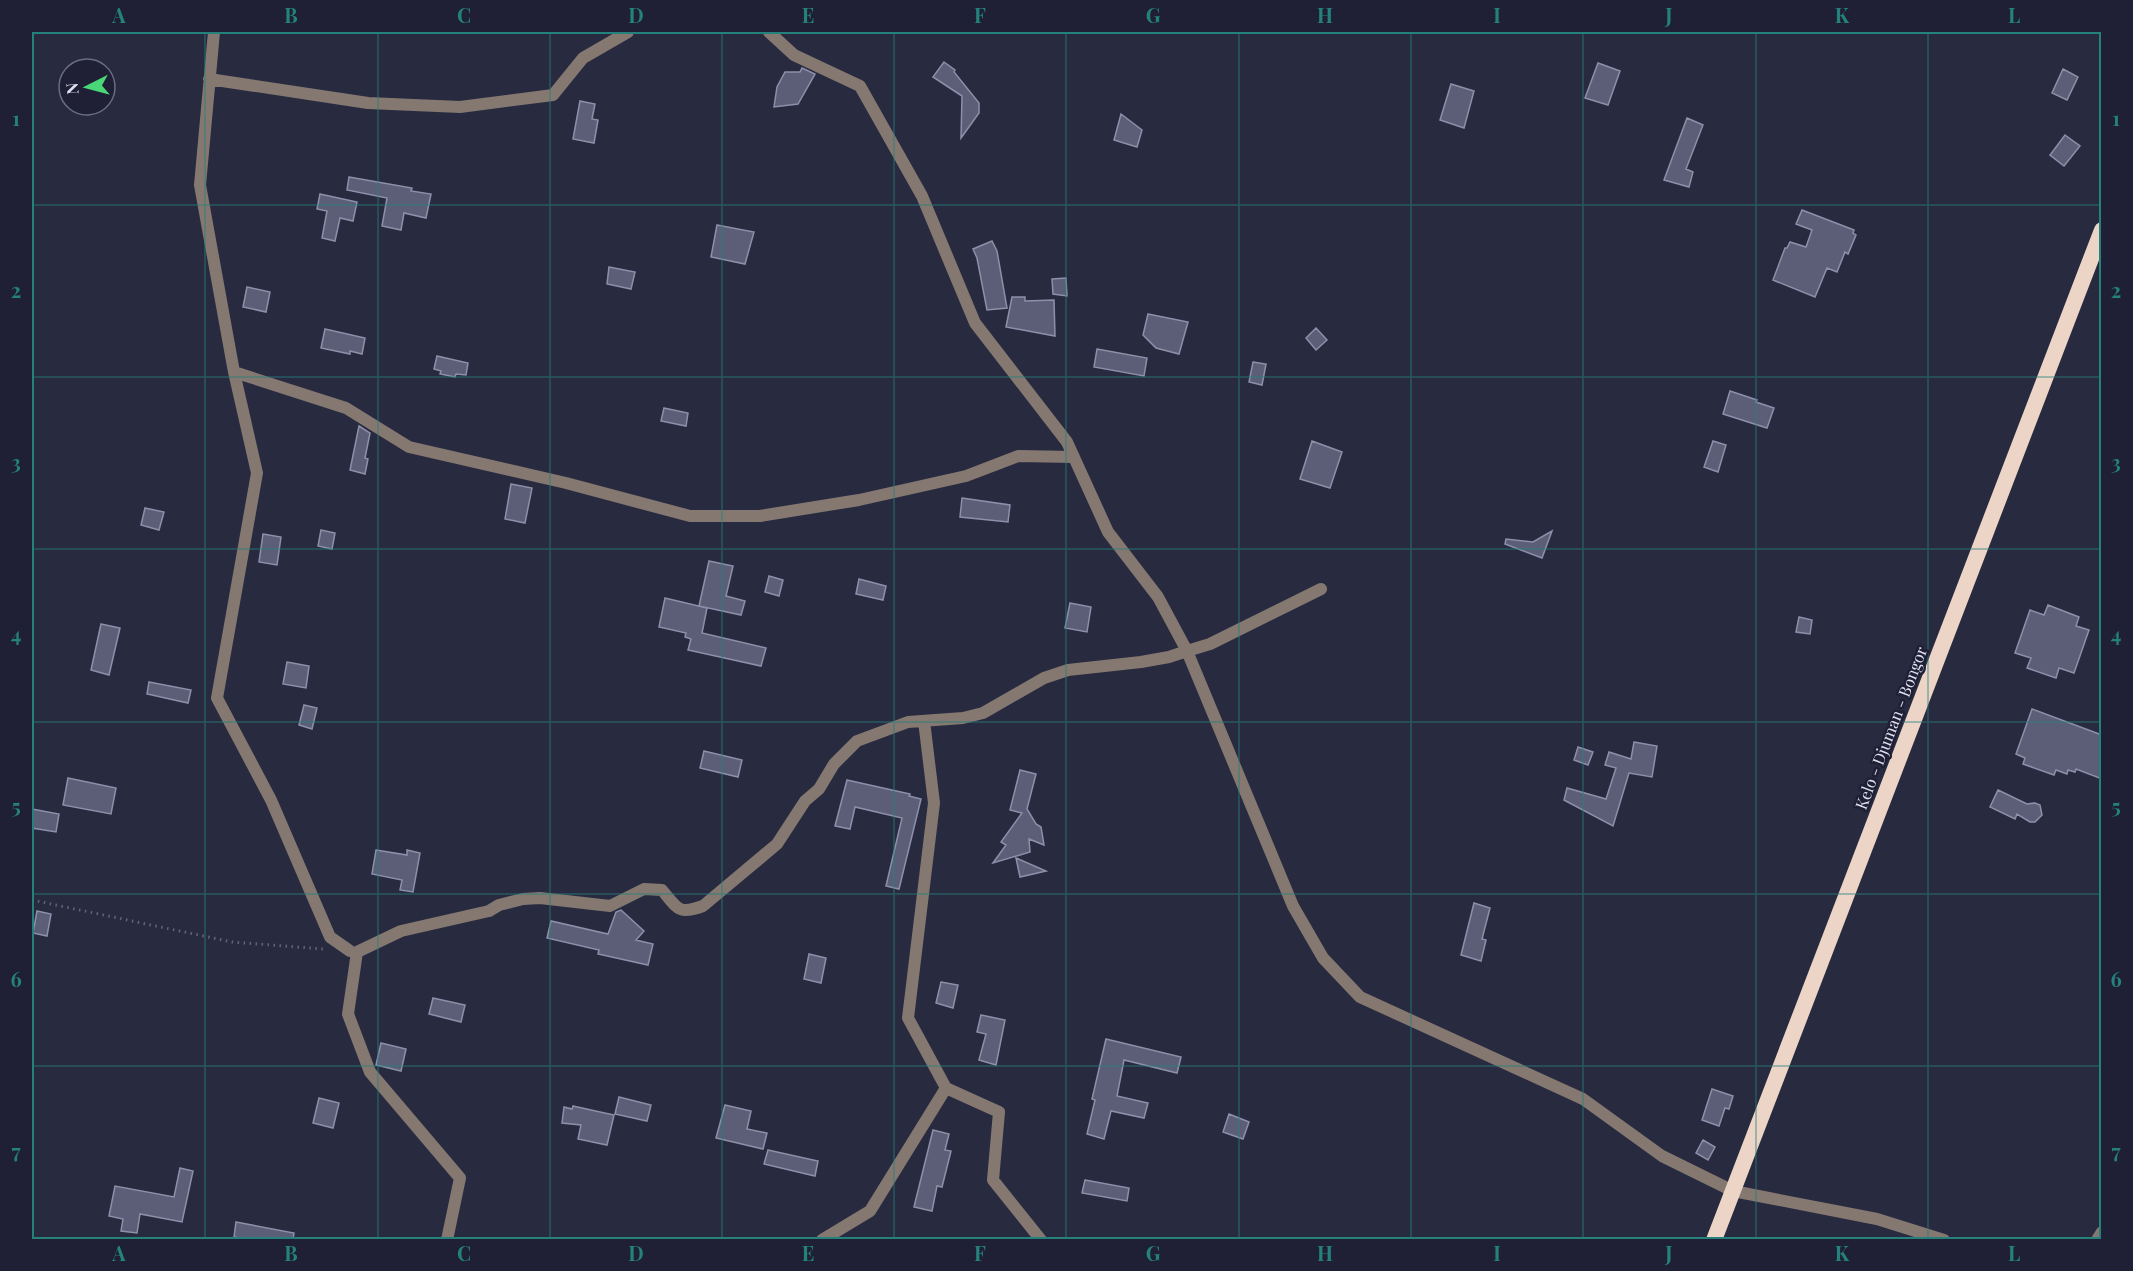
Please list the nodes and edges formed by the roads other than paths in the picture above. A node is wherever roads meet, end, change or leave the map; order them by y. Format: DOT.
graph roads {
  1 [pos="214,32"];
  2 [pos="628,32"];
  3 [pos="769,32"];
  4 [pos="209,79"];
  5 [pos="2102,230"];
  6 [pos="234,372"];
  7 [pos="1074,457"];
  8 [pos="1321,589"];
  9 [pos="1187,651"];
  10 [pos="924,721"];
  11 [pos="350,951"];
  12 [pos="946,1088"];
  13 [pos="1732,1191"];
  14 [pos="2102,1232"];
  15 [pos="447,1239"];
  16 [pos="822,1239"];
  17 [pos="1041,1239"];
  18 [pos="1714,1239"];
  19 [pos="1944,1239"];
  20 [pos="2097,1239"];
  1 -- 4 [label="street"];
  2 -- 4 [label="street"];
  3 -- 7 [label="street"];
  4 -- 6 [label="street"];
  5 -- 13 [label="highway, Kelo - Djuman - Bongor"];
  6 -- 7 [label="street"];
  6 -- 11 [label="street"];
  7 -- 9 [label="street"];
  8 -- 9 [label="street"];
  9 -- 10 [label="street"];
  9 -- 13 [label="street"];
  10 -- 12 [label="street"];
  10 -- 15 [label="street"];
  12 -- 16 [label="street"];
  12 -- 17 [label="street"];
  13 -- 18 [label="highway, Kelo - Djuman - Bongor"];
  13 -- 19 [label="street"];
  14 -- 20 [label="street"];
}
